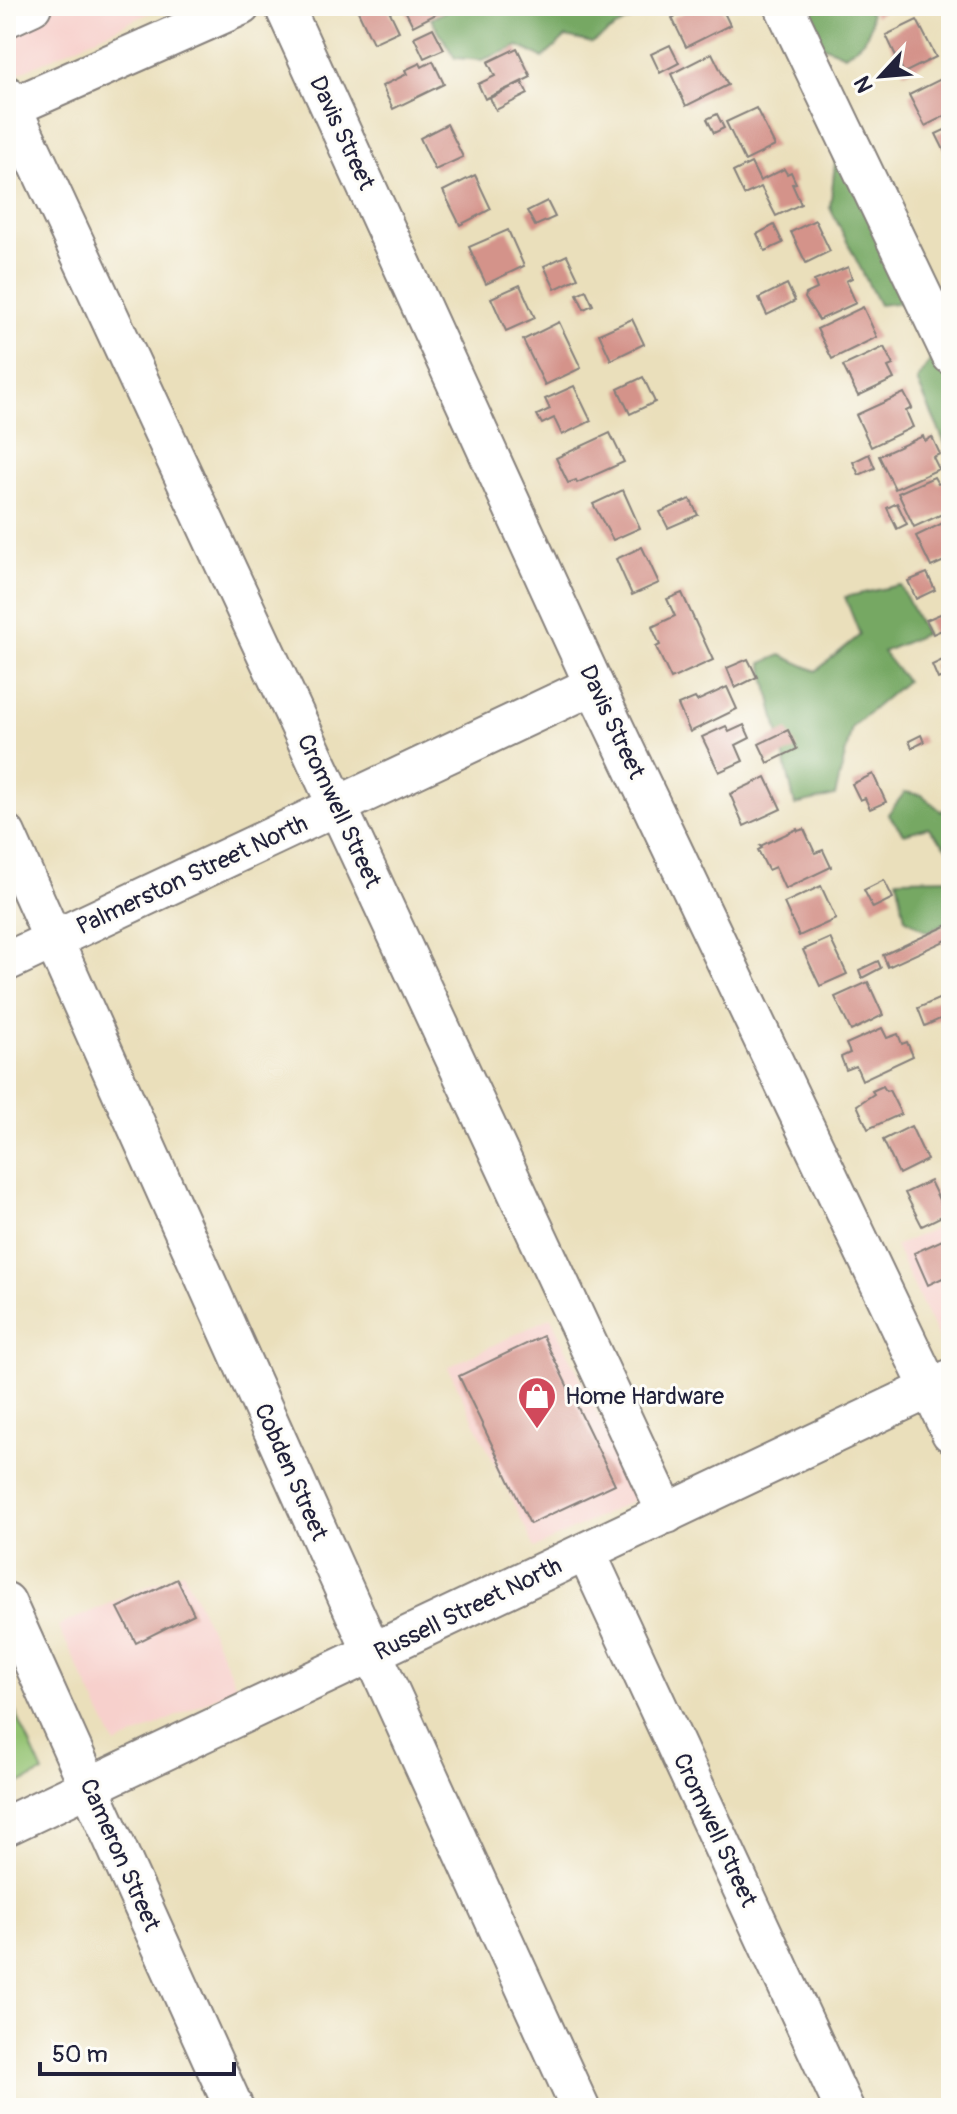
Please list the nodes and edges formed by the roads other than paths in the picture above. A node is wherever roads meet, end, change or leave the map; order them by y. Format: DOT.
graph roads {
  1 [pos="32,6"];
  2 [pos="241,6"];
  3 [pos="284,6"];
  4 [pos="784,6"];
  5 [pos="6,18"];
  6 [pos="8,104"];
  7 [pos="951,355"];
  8 [pos="594,685"];
  9 [pos="336,806"];
  10 [pos="6,834"];
  11 [pos="54,940"];
  12 [pos="6,962"];
  13 [pos="940,1383"];
  14 [pos="951,1433"];
  15 [pos="667,1514"];
  16 [pos="586,1552"];
  17 [pos="6,1602"];
  18 [pos="373,1654"];
  19 [pos="90,1787"];
  20 [pos="6,1826"];
  21 [pos="234,2108"];
  22 [pos="580,2108"];
  23 [pos="844,2108"];
  1 -- 5 [label="street"];
  2 -- 6 [label="street"];
  3 -- 8 [label="street, Davis Street"];
  4 -- 7 [label="street"];
  6 -- 9 [label="street, Cromwell Street"];
  8 -- 9 [label="street, Palmerston Street North"];
  8 -- 13 [label="street, Davis Street"];
  9 -- 11 [label="street, Palmerston Street North"];
  9 -- 15 [label="street, Cromwell Street"];
  10 -- 11 [label="street, Cobden Street"];
  11 -- 12 [label="street, Palmerston Street North"];
  11 -- 18 [label="street, Cobden Street"];
  13 -- 14 [label="street, Davis Street"];
  13 -- 15 [label="street, Russell Street North"];
  15 -- 16 [label="street, Russell Street North"];
  16 -- 18 [label="street, Russell Street North"];
  16 -- 23 [label="street, Cromwell Street"];
  17 -- 19 [label="street, Cameron Street"];
  18 -- 19 [label="street, Russell Street North"];
  18 -- 22 [label="street, Cobden Street"];
  19 -- 20 [label="street, Russell Street North"];
  19 -- 21 [label="street, Cameron Street"];
}
